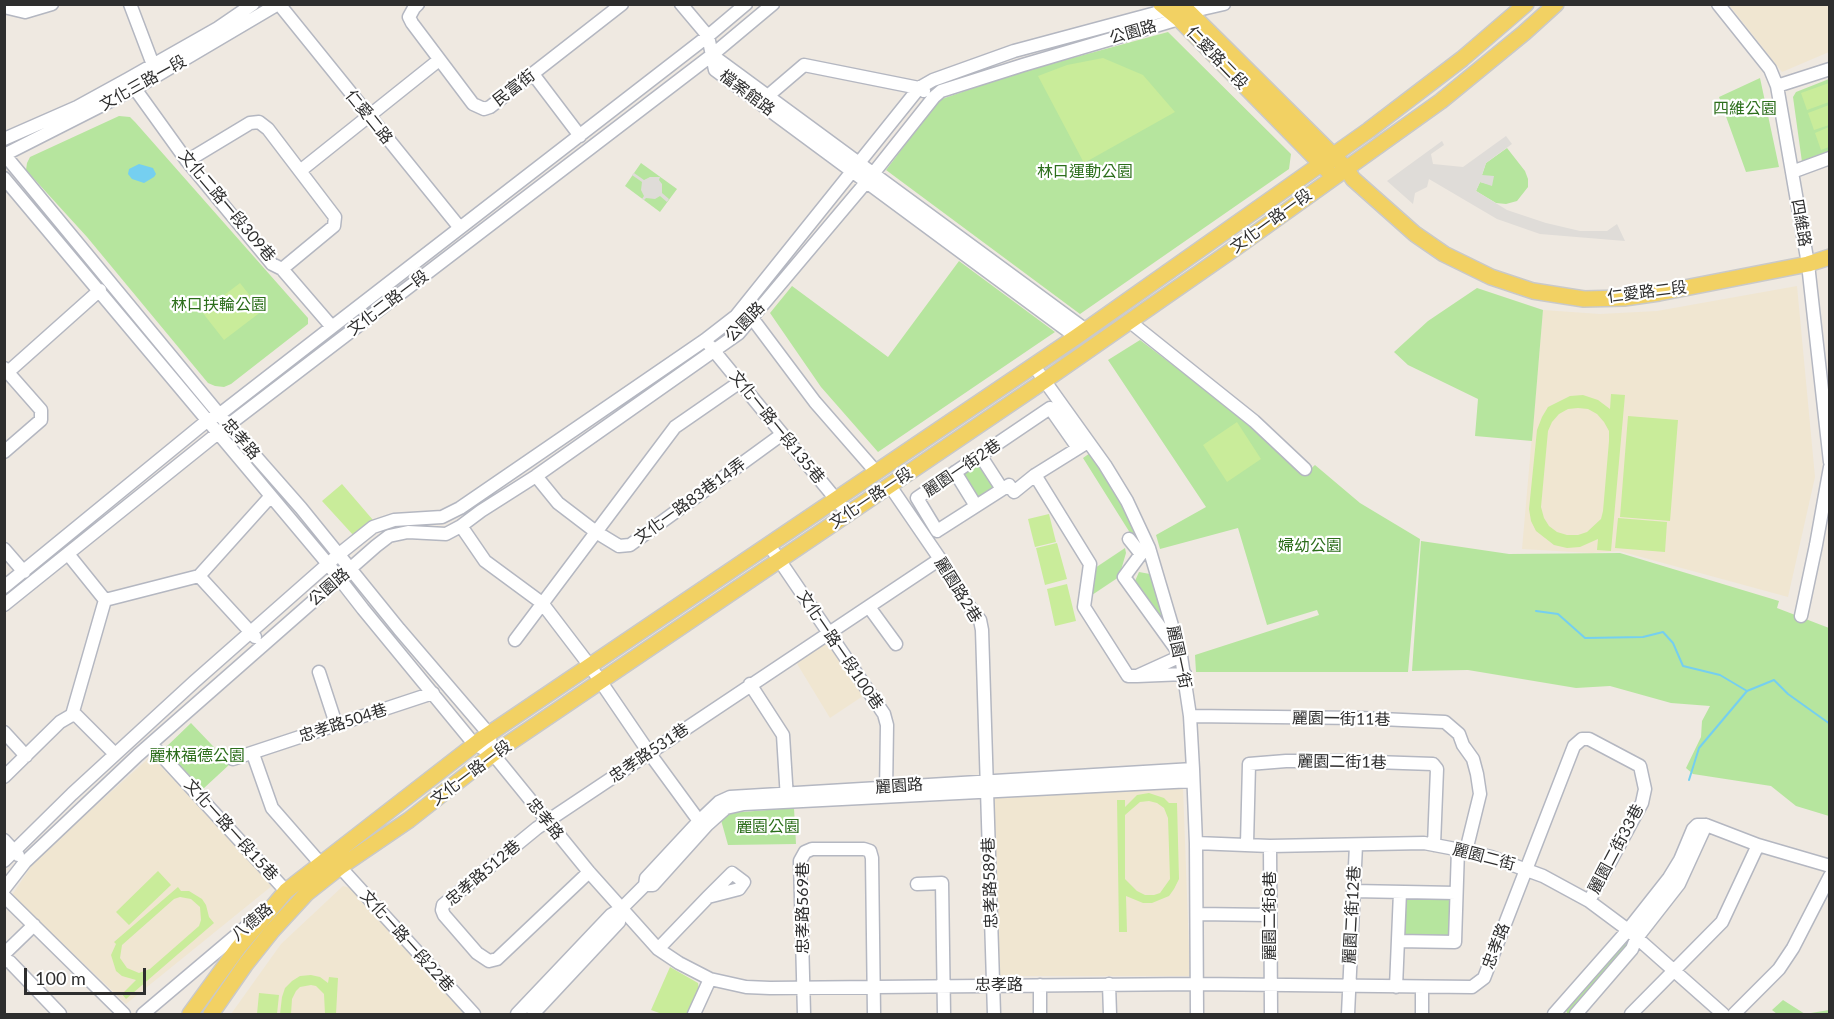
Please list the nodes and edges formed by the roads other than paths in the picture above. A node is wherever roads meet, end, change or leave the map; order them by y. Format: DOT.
graph roads {
  1 [pos="52,4"];
  2 [pos="130,4"];
  3 [pos="253,4"];
  4 [pos="279,4"];
  5 [pos="418,4"];
  6 [pos="622,4"];
  7 [pos="681,4"];
  8 [pos="746,4"];
  9 [pos="773,4"];
  10 [pos="1224,4"];
  11 [pos="1526,4"];
  12 [pos="1556,4"];
  13 [pos="1718,4"];
  14 [pos="4,7"];
  15 [pos="1175,10"];
  16 [pos="1131,26"];
  17 [pos="708,36"];
  18 [pos="1014,51"];
  19 [pos="712,55"];
  20 [pos="439,60"];
  21 [pos="1020,66"];
  22 [pos="1830,69"];
  23 [pos="156,70"];
  24 [pos="533,74"];
  25 [pos="131,85"];
  26 [pos="1777,86"];
  27 [pos="919,88"];
  28 [pos="933,97"];
  29 [pos="764,99"];
  30 [pos="369,117"];
  31 [pos="580,136"];
  32 [pos="4,139"];
  33 [pos="5,154"];
  34 [pos="1830,158"];
  35 [pos="187,160"];
  36 [pos="1327,160"];
  37 [pos="855,166"];
  38 [pos="300,171"];
  39 [pos="1792,172"];
  40 [pos="1344,174"];
  41 [pos="4,178"];
  42 [pos="870,178"];
  43 [pos="460,228"];
  44 [pos="1830,257"];
  45 [pos="1808,264"];
  46 [pos="282,269"];
  47 [pos="100,290"];
  48 [pos="736,316"];
  49 [pos="1129,321"];
  50 [pos="748,323"];
  51 [pos="332,327"];
  52 [pos="1081,334"];
  53 [pos="705,340"];
  54 [pos="714,351"];
  55 [pos="1034,366"];
  56 [pos="6,370"];
  57 [pos="1044,381"];
  58 [pos="740,382"];
  59 [pos="220,414"];
  60 [pos="208,420"];
  61 [pos="583,424"];
  62 [pos="228,425"];
  63 [pos="218,433"];
  64 [pos="592,435"];
  65 [pos="781,435"];
  66 [pos="1083,445"];
  67 [pos="4,452"];
  68 [pos="980,455"];
  69 [pos="1830,464"];
  70 [pos="1305,469"];
  71 [pos="877,472"];
  72 [pos="955,472"];
  73 [pos="1035,475"];
  74 [pos="536,476"];
  75 [pos="890,486"];
  76 [pos="1002,489"];
  77 [pos="270,497"];
  78 [pos="837,499"];
  79 [pos="462,506"];
  80 [pos="976,506"];
  81 [pos="848,514"];
  82 [pos="466,523"];
  83 [pos="380,524"];
  84 [pos="596,532"];
  85 [pos="389,536"];
  86 [pos="1129,539"];
  87 [pos="769,545"];
  88 [pos="4,549"];
  89 [pos="68,554"];
  90 [pos="338,555"];
  91 [pos="940,559"];
  92 [pos="779,561"];
  93 [pos="328,564"];
  94 [pos="350,568"];
  95 [pos="24,572"];
  96 [pos="199,576"];
  97 [pos="312,578"];
  98 [pos="339,578"];
  99 [pos="4,587"];
  100 [pos="324,591"];
  101 [pos="105,600"];
  102 [pos="542,603"];
  103 [pos="4,605"];
  104 [pos="869,607"];
  105 [pos="1801,616"];
  106 [pos="251,633"];
  107 [pos="829,634"];
  108 [pos="515,640"];
  109 [pos="896,644"];
  110 [pos="262,645"];
  111 [pos="1180,656"];
  112 [pos="590,666"];
  113 [pos="319,672"];
  114 [pos="1185,674"];
  115 [pos="1137,676"];
  116 [pos="600,682"];
  117 [pos="750,684"];
  118 [pos="433,693"];
  119 [pos="72,715"];
  120 [pos="1190,716"];
  121 [pos="336,724"];
  122 [pos="4,732"];
  123 [pos="489,734"];
  124 [pos="151,744"];
  125 [pos="474,744"];
  126 [pos="1574,746"];
  127 [pos="115,754"];
  128 [pos="253,754"];
  129 [pos="493,754"];
  130 [pos="650,754"];
  131 [pos="26,756"];
  132 [pos="233,759"];
  133 [pos="1193,775"];
  134 [pos="4,777"];
  135 [pos="987,787"];
  136 [pos="886,793"];
  137 [pos="787,798"];
  138 [pos="547,821"];
  139 [pos="699,821"];
  140 [pos="4,840"];
  141 [pos="1196,843"];
  142 [pos="1247,844"];
  143 [pos="1356,845"];
  144 [pos="1434,845"];
  145 [pos="1758,845"];
  146 [pos="1270,846"];
  147 [pos="14,850"];
  148 [pos="1462,850"];
  149 [pos="4,861"];
  150 [pos="25,862"];
  151 [pos="320,863"];
  152 [pos="1830,866"];
  153 [pos="340,867"];
  154 [pos="1526,869"];
  155 [pos="589,872"];
  156 [pos="1830,876"];
  157 [pos="917,884"];
  158 [pos="645,885"];
  159 [pos="4,889"];
  160 [pos="1353,891"];
  161 [pos="1400,892"];
  162 [pos="1456,893"];
  163 [pos="282,895"];
  164 [pos="4,896"];
  165 [pos="708,897"];
  166 [pos="1589,901"];
  167 [pos="621,909"];
  168 [pos="1197,914"];
  169 [pos="1270,915"];
  170 [pos="34,925"];
  171 [pos="1632,934"];
  172 [pos="1398,941"];
  173 [pos="658,949"];
  174 [pos="4,954"];
  175 [pos="4,960"];
  176 [pos="1675,971"];
  177 [pos="710,979"];
  178 [pos="1109,984"];
  179 [pos="1196,984"];
  180 [pos="1040,985"];
  181 [pos="1348,985"];
  182 [pos="944,986"];
  183 [pos="993,986"];
  184 [pos="1271,986"];
  185 [pos="803,987"];
  186 [pos="874,987"];
  187 [pos="1396,987"];
  188 [pos="1422,988"];
  189 [pos="1558,1013"];
  190 [pos="60,1014"];
  191 [pos="124,1014"];
  192 [pos="143,1014"];
  193 [pos="190,1014"];
  194 [pos="211,1014"];
  195 [pos="474,1014"];
  196 [pos="517,1014"];
  197 [pos="533,1014"];
  198 [pos="694,1014"];
  199 [pos="804,1014"];
  200 [pos="874,1014"];
  201 [pos="944,1014"];
  202 [pos="994,1014"];
  203 [pos="1040,1014"];
  204 [pos="1110,1014"];
  205 [pos="1197,1014"];
  206 [pos="1270,1014"];
  207 [pos="1348,1014"];
  208 [pos="1422,1014"];
  209 [pos="1576,1014"];
  210 [pos="1631,1014"];
  211 [pos="1723,1014"];
  212 [pos="1734,1014"];
  1 -- 14 [label="street"];
  2 -- 23 [label="street"];
  3 -- 23 [label="street, 文化三路一段"];
  4 -- 23 [label="street, 文化三路一段"];
  4 -- 30 [label="street, 仁愛二路"];
  5 -- 20 [label="street, 民富街"];
  6 -- 24 [label="street, 民富街"];
  7 -- 17 [label="street"];
  8 -- 17 [label="street, 文化二路一段"];
  9 -- 19 [label="street, 文化二路一段"];
  10 -- 15 [label="street, 公園路"];
  11 -- 36 [label="main road, 文化一路一段"];
  12 -- 40 [label="main road, 文化一路一段"];
  13 -- 26 [label="street, 四維路"];
  15 -- 16 [label="street, 公園路"];
  15 -- 36 [label="main road, 仁愛路二段"];
  16 -- 18 [label="street, 公園路"];
  16 -- 21 [label="street, 公園路"];
  17 -- 19 [label="street, 檔案館路"];
  17 -- 31 [label="street, 文化二路一段"];
  18 -- 21 [label="street"];
  18 -- 27 [label="street, 公園路"];
  19 -- 29 [label="street, 檔案館路"];
  19 -- 62 [label="street, 文化二路一段"];
  20 -- 24 [label="street, 民富街"];
  20 -- 30 [label="street"];
  21 -- 28 [label="street, 公園路"];
  22 -- 26 [label="street"];
  23 -- 25 [label="street, 文化三路一段"];
  24 -- 31 [label="street"];
  25 -- 32 [label="street, 文化三路一段"];
  25 -- 33 [label="street, 文化三路一段"];
  25 -- 35 [label="street, 文化二路一段309巷"];
  26 -- 39 [label="street, 四維路"];
  27 -- 28 [label="street"];
  27 -- 29 [label="street"];
  27 -- 37 [label="street, 公園路"];
  28 -- 42 [label="street, 公園路"];
  29 -- 37 [label="street, 檔案館路"];
  30 -- 38 [label="street"];
  30 -- 43 [label="street, 仁愛二路"];
  31 -- 43 [label="street, 文化二路一段"];
  33 -- 59 [label="street, 忠孝路"];
  34 -- 39 [label="street"];
  35 -- 38 [label="street"];
  35 -- 46 [label="street, 文化二路一段309巷"];
  36 -- 40 [label="main road, 仁愛路二段"];
  36 -- 52 [label="main road, 文化一路一段"];
  37 -- 42 [label="street, 檔案館路"];
  37 -- 48 [label="street, 公園路"];
  38 -- 46 [label="street"];
  39 -- 45 [label="street, 四維路"];
  40 -- 45 [label="main road, 仁愛路二段"];
  40 -- 49 [label="main road, 文化一路一段"];
  41 -- 47 [label="street, 忠孝路"];
  42 -- 50 [label="street, 公園路"];
  42 -- 52 [label="street, 檔案館路"];
  43 -- 51 [label="street, 文化二路一段"];
  44 -- 45 [label="main road, 仁愛路二段"];
  45 -- 69 [label="street, 四維路"];
  46 -- 51 [label="street, 文化二路一段309巷"];
  47 -- 56 [label="street"];
  47 -- 60 [label="street, 忠孝路"];
  48 -- 50 [label="street"];
  48 -- 53 [label="street, 公園路"];
  49 -- 57 [label="main road, 文化一路一段"];
  49 -- 70 [label="street"];
  50 -- 54 [label="street, 公園路"];
  50 -- 71 [label="street"];
  51 -- 59 [label="street, 文化二路一段"];
  52 -- 55 [label="main road, 文化一路一段"];
  53 -- 54 [label="street, 文化一路一段135巷"];
  53 -- 61 [label="street, 公園路"];
  54 -- 58 [label="street, 文化一路一段135巷"];
  54 -- 64 [label="street, 公園路"];
  55 -- 57 [label="street, 麗園一街"];
  55 -- 71 [label="main road, 文化一路一段"];
  56 -- 67 [label="street"];
  57 -- 66 [label="street, 麗園一街"];
  57 -- 75 [label="main road, 文化一路一段"];
  58 -- 65 [label="street, 文化一路一段135巷"];
  58 -- 84 [label="street"];
  59 -- 60 [label="street, 文化二路一段"];
  59 -- 62 [label="street, 忠孝路"];
  60 -- 63 [label="street, 忠孝路"];
  60 -- 95 [label="street, 文化二路一段"];
  61 -- 64 [label="street"];
  61 -- 79 [label="street, 公園路"];
  62 -- 63 [label="street, 文化二路一段"];
  62 -- 90 [label="street, 忠孝路"];
  63 -- 77 [label="street, 忠孝路"];
  63 -- 89 [label="street, 文化二路一段"];
  64 -- 74 [label="street, 公園路"];
  65 -- 78 [label="street, 文化一路一段135巷"];
  65 -- 84 [label="street, 文化一路83巷14弄"];
  66 -- 68 [label="street, 麗園一街2巷"];
  66 -- 73 [label="street, 麗園一街2巷"];
  66 -- 111 [label="street, 麗園一街"];
  68 -- 72 [label="street, 麗園一街2巷"];
  68 -- 76 [label="street"];
  69 -- 105 [label="street, 四維路"];
  71 -- 78 [label="main road, 文化一路一段"];
  72 -- 80 [label="street"];
  72 -- 80 [label="street, 麗園一街2巷"];
  73 -- 76 [label="street, 麗園一街2巷"];
  73 -- 115 [label="street"];
  74 -- 82 [label="street, 公園路"];
  74 -- 84 [label="street, 文化一路83巷14弄"];
  75 -- 81 [label="main road, 文化一路一段"];
  75 -- 91 [label="street, 麗園路2巷"];
  76 -- 80 [label="street, 麗園一街2巷"];
  77 -- 93 [label="street, 忠孝路"];
  77 -- 96 [label="street"];
  78 -- 81 [label="street, 文化一路一段135巷"];
  78 -- 87 [label="main road, 文化一路一段"];
  79 -- 82 [label="street"];
  79 -- 83 [label="street, 公園路"];
  81 -- 92 [label="main road, 文化一路一段"];
  82 -- 85 [label="street, 公園路"];
  82 -- 102 [label="street"];
  83 -- 85 [label="street"];
  83 -- 90 [label="street, 公園路"];
  84 -- 102 [label="street"];
  85 -- 94 [label="street, 公園路"];
  86 -- 111 [label="street"];
  87 -- 92 [label="street, 文化一路一段100巷"];
  87 -- 112 [label="main road, 文化一路一段"];
  88 -- 95 [label="street"];
  89 -- 101 [label="street"];
  89 -- 103 [label="street, 文化二路一段"];
  90 -- 93 [label="street, 公園路"];
  90 -- 94 [label="street, 忠孝路"];
  91 -- 104 [label="street, 忠孝路531巷"];
  91 -- 135 [label="street, 麗園路2巷"];
  92 -- 107 [label="street, 文化一路一段100巷"];
  92 -- 116 [label="main road, 文化一路一段"];
  93 -- 97 [label="street, 公園路"];
  93 -- 98 [label="street, 忠孝路"];
  94 -- 98 [label="street, 公園路"];
  94 -- 123 [label="street, 忠孝路"];
  95 -- 99 [label="street, 文化二路一段"];
  96 -- 101 [label="street"];
  96 -- 106 [label="street"];
  97 -- 100 [label="street"];
  97 -- 106 [label="street, 公園路"];
  98 -- 100 [label="street, 公園路"];
  98 -- 118 [label="street, 忠孝路"];
  100 -- 110 [label="street, 公園路"];
  101 -- 119 [label="street"];
  102 -- 108 [label="street"];
  102 -- 112 [label="street"];
  104 -- 107 [label="street, 忠孝路531巷"];
  104 -- 109 [label="street"];
  106 -- 110 [label="street"];
  106 -- 127 [label="street, 公園路"];
  107 -- 117 [label="street, 忠孝路531巷"];
  107 -- 136 [label="street, 文化一路一段100巷"];
  110 -- 124 [label="street, 公園路"];
  111 -- 114 [label="street, 麗園一街"];
  111 -- 115 [label="street"];
  112 -- 116 [label="street"];
  112 -- 123 [label="main road, 文化一路一段"];
  113 -- 121 [label="street"];
  114 -- 115 [label="street"];
  114 -- 120 [label="street, 麗園一街"];
  116 -- 129 [label="main road, 文化一路一段"];
  116 -- 130 [label="street"];
  117 -- 130 [label="street, 忠孝路531巷"];
  117 -- 137 [label="street"];
  118 -- 121 [label="street, 忠孝路504巷"];
  118 -- 125 [label="street, 忠孝路"];
  119 -- 127 [label="street"];
  119 -- 131 [label="street"];
  120 -- 133 [label="street, 麗園一街"];
  120 -- 148 [label="street, 麗園一街11巷"];
  121 -- 128 [label="street, 忠孝路504巷"];
  122 -- 131 [label="street"];
  123 -- 125 [label="main road, 文化一路一段"];
  123 -- 129 [label="street, 忠孝路"];
  124 -- 150 [label="street, 公園路"];
  124 -- 163 [label="street, 文化一路一段15巷"];
  125 -- 129 [label="street, 忠孝路"];
  125 -- 151 [label="main road, 文化一路一段"];
  126 -- 154 [label="street, 忠孝路"];
  126 -- 166 [label="street, 麗園二街33巷"];
  127 -- 147 [label="street, 公園路"];
  128 -- 132 [label="street, 忠孝路504巷"];
  128 -- 151 [label="street"];
  129 -- 138 [label="street, 忠孝路"];
  129 -- 153 [label="main road, 文化一路一段"];
  130 -- 138 [label="street, 忠孝路531巷"];
  130 -- 139 [label="street"];
  131 -- 134 [label="street"];
  133 -- 135 [label="street, 麗園路"];
  133 -- 141 [label="street, 麗園一街"];
  135 -- 136 [label="street, 麗園路"];
  135 -- 183 [label="street, 忠孝路589巷"];
  136 -- 137 [label="street, 麗園路"];
  137 -- 139 [label="street, 麗園路"];
  137 -- 158 [label="street, 麗園路"];
  138 -- 155 [label="street, 忠孝路"];
  138 -- 155 [label="street, 忠孝路512巷"];
  139 -- 158 [label="street, 麗園路"];
  140 -- 147 [label="street"];
  141 -- 142 [label="street, 麗園二街"];
  141 -- 168 [label="street, 麗園一街"];
  142 -- 144 [label="street, 麗園二街1巷"];
  142 -- 146 [label="street, 麗園二街"];
  143 -- 144 [label="street, 麗園二街"];
  143 -- 146 [label="street, 麗園二街"];
  143 -- 160 [label="street, 麗園二街12巷"];
  144 -- 148 [label="street, 麗園二街"];
  145 -- 152 [label="street"];
  145 -- 171 [label="street"];
  145 -- 176 [label="street"];
  146 -- 169 [label="street, 麗園二街8巷"];
  147 -- 149 [label="street, 公園路"];
  147 -- 150 [label="street"];
  148 -- 154 [label="street, 麗園二街"];
  148 -- 162 [label="street"];
  150 -- 159 [label="street, 公園路"];
  151 -- 163 [label="main road, 文化一路一段"];
  153 -- 194 [label="main road, 文化一路一段"];
  153 -- 195 [label="street, 文化一路一段22巷"];
  154 -- 166 [label="street, 麗園二街"];
  154 -- 188 [label="street, 忠孝路"];
  155 -- 167 [label="street, 忠孝路"];
  156 -- 212 [label="street"];
  157 -- 182 [label="street"];
  158 -- 167 [label="street, 麗園路"];
  160 -- 161 [label="street"];
  160 -- 181 [label="street, 麗園二街12巷"];
  161 -- 162 [label="street"];
  161 -- 172 [label="street"];
  162 -- 172 [label="street"];
  163 -- 192 [label="street, 八德路"];
  163 -- 193 [label="main road, 文化一路一段"];
  164 -- 170 [label="street"];
  165 -- 173 [label="street"];
  166 -- 171 [label="street, 麗園二街"];
  167 -- 173 [label="street, 忠孝路"];
  167 -- 196 [label="street, 麗園路"];
  167 -- 197 [label="street, 麗園路"];
  168 -- 169 [label="street"];
  168 -- 179 [label="street, 麗園一街"];
  169 -- 184 [label="street, 麗園二街8巷"];
  170 -- 174 [label="street"];
  170 -- 191 [label="street"];
  171 -- 176 [label="street, 麗園二街"];
  171 -- 189 [label="street"];
  171 -- 209 [label="street"];
  172 -- 187 [label="street"];
  173 -- 177 [label="street, 忠孝路"];
  175 -- 190 [label="street"];
  176 -- 210 [label="street"];
  176 -- 211 [label="street, 麗園二街"];
  177 -- 185 [label="street, 忠孝路"];
  177 -- 198 [label="street"];
  178 -- 179 [label="street, 忠孝路"];
  178 -- 180 [label="street, 忠孝路"];
  178 -- 204 [label="street"];
  179 -- 184 [label="street, 忠孝路"];
  179 -- 205 [label="street, 麗園一街"];
  180 -- 183 [label="street, 忠孝路"];
  180 -- 203 [label="street"];
  181 -- 184 [label="street, 忠孝路"];
  181 -- 187 [label="street, 忠孝路"];
  181 -- 207 [label="street, 麗園二街12巷"];
  182 -- 183 [label="street, 忠孝路"];
  182 -- 186 [label="street, 忠孝路"];
  182 -- 201 [label="street"];
  183 -- 202 [label="street, 忠孝路589巷"];
  184 -- 206 [label="street, 麗園二街8巷"];
  185 -- 186 [label="street, 忠孝路"];
  185 -- 186 [label="street, 忠孝路569巷"];
  185 -- 199 [label="street, 忠孝路569巷"];
  186 -- 200 [label="street, 忠孝路569巷"];
  187 -- 188 [label="street, 忠孝路"];
  188 -- 208 [label="street"];
}
